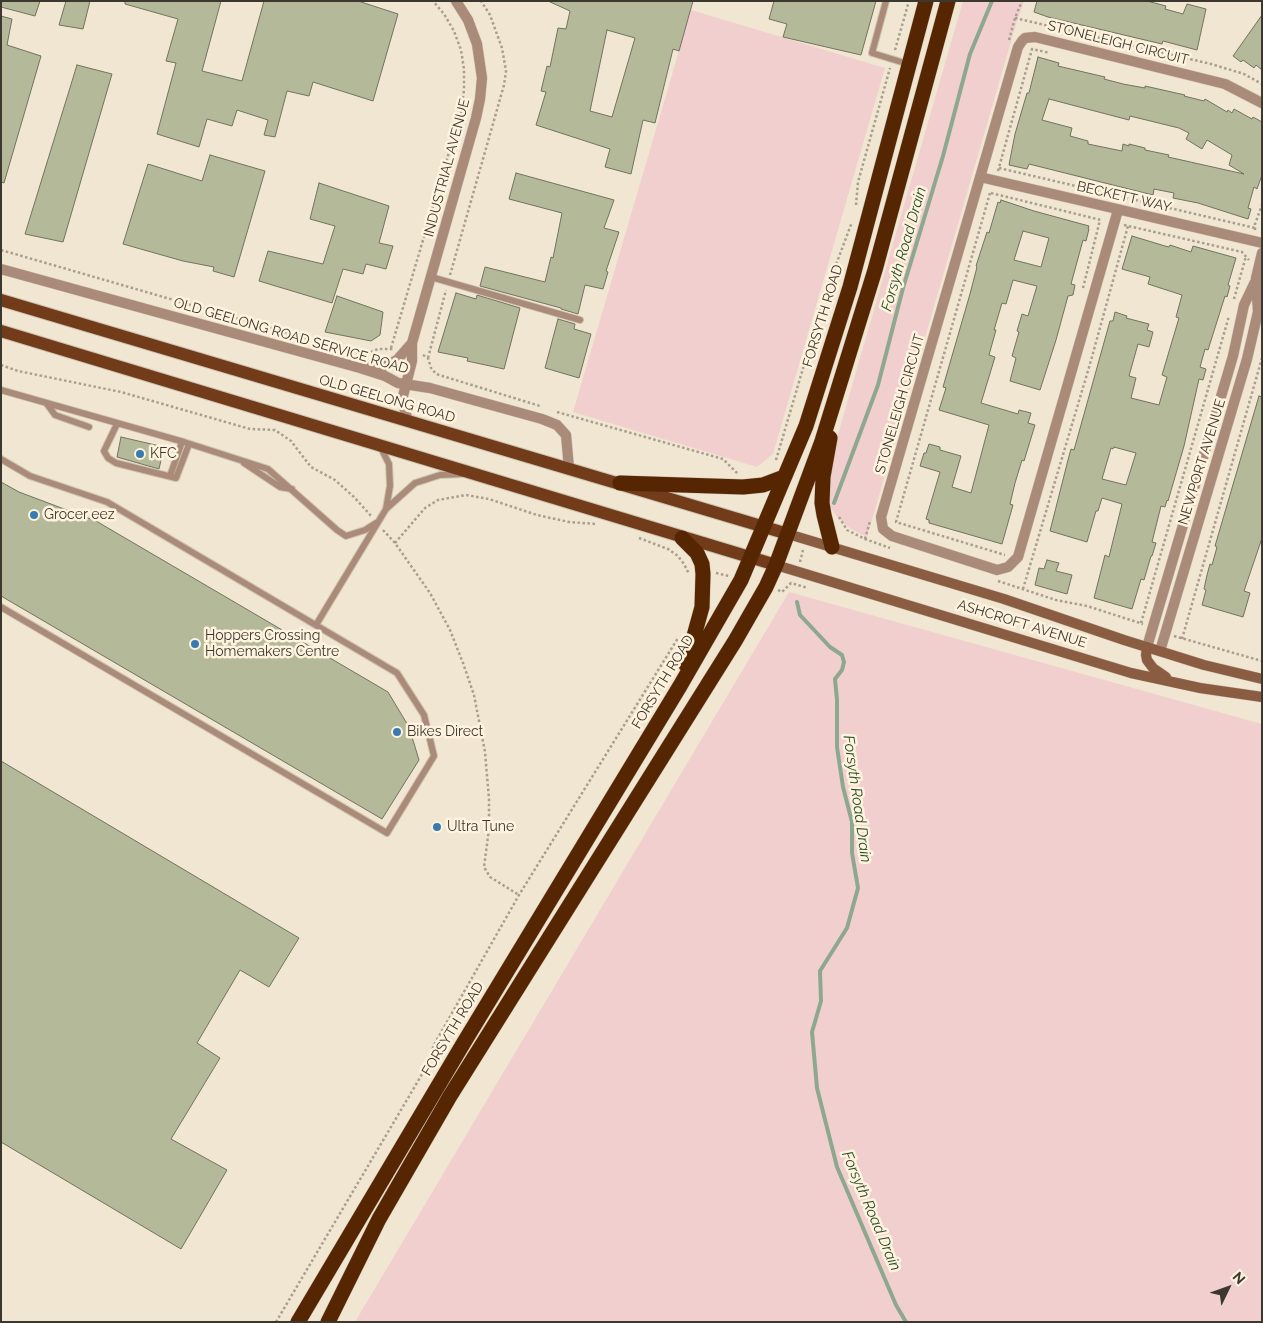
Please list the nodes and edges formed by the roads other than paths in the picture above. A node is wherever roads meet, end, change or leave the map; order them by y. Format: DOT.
graph roads {
  1 [pos="456,1"];
  2 [pos="886,1"];
  3 [pos="926,1"];
  4 [pos="948,1"];
  5 [pos="909,65"];
  6 [pos="1262,103"];
  7 [pos="980,177"];
  8 [pos="1118,210"];
  9 [pos="1258,242"];
  10 [pos="1262,253"];
  11 [pos="1,270"];
  12 [pos="431,277"];
  13 [pos="1259,279"];
  14 [pos="1,300"];
  15 [pos="580,320"];
  16 [pos="1,331"];
  17 [pos="1,336"];
  18 [pos="16,336"];
  19 [pos="412,343"];
  20 [pos="1232,356"];
  21 [pos="1247,359"];
  22 [pos="360,368"];
  23 [pos="405,384"];
  24 [pos="839,385"];
  25 [pos="1,390"];
  26 [pos="47,404"];
  27 [pos="408,421"];
  28 [pos="117,424"];
  29 [pos="89,427"];
  30 [pos="182,442"];
  31 [pos="190,444"];
  32 [pos="378,444"];
  33 [pos="1,459"];
  34 [pos="569,468"];
  35 [pos="474,474"];
  36 [pos="170,476"];
  37 [pos="784,477"];
  38 [pos="620,483"];
  39 [pos="386,509"];
  40 [pos="376,523"];
  41 [pos="764,526"];
  42 [pos="788,534"];
  43 [pos="682,538"];
  44 [pos="832,547"];
  45 [pos="752,557"];
  46 [pos="776,565"];
  47 [pos="1,607"];
  48 [pos="316,625"];
  49 [pos="1147,647"];
  50 [pos="1160,651"];
  51 [pos="1262,679"];
  52 [pos="1175,682"];
  53 [pos="680,686"];
  54 [pos="1262,697"];
  55 [pos="298,1322"];
  56 [pos="328,1322"];
  1 -- 12 [label="street, INDUSTRIAL AVENUE"];
  2 -- 5 [label="lane"];
  3 -- 5 [label="highway, FORSYTH ROAD"];
  4 -- 24 [label="highway"];
  5 -- 37 [label="highway, FORSYTH ROAD"];
  6 -- 7 [label="street, STONELEIGH CIRCUIT"];
  7 -- 8 [label="street, BECKETT WAY"];
  7 -- 8 [label="street, STONELEIGH CIRCUIT"];
  8 -- 9 [label="street, BECKETT WAY"];
  10 -- 13 [label="street, NEWPORT AVENUE"];
  11 -- 22 [label="street, OLD GEELONG ROAD SERVICE ROAD"];
  12 -- 15 [label="lane"];
  12 -- 19 [label="street, INDUSTRIAL AVENUE"];
  13 -- 20 [label="street, NEWPORT AVENUE"];
  13 -- 21 [label="street, NEWPORT AVENUE"];
  14 -- 27 [label="main road, OLD GEELONG ROAD"];
  16 -- 18 [label="main road"];
  17 -- 18 [label="lane"];
  18 -- 32 [label="main road"];
  19 -- 22 [label="street, INDUSTRIAL AVENUE"];
  19 -- 23 [label="street, INDUSTRIAL AVENUE"];
  20 -- 21 [label="street"];
  20 -- 49 [label="street, NEWPORT AVENUE"];
  21 -- 50 [label="street, NEWPORT AVENUE"];
  22 -- 23 [label="street, OLD GEELONG ROAD SERVICE ROAD"];
  23 -- 27 [label="street, INDUSTRIAL AVENUE"];
  23 -- 34 [label="street, OLD GEELONG ROAD SERVICE ROAD"];
  24 -- 42 [label="highway"];
  24 -- 44 [label="highway"];
  25 -- 26 [label="lane"];
  26 -- 28 [label="lane"];
  26 -- 29 [label="lane"];
  27 -- 34 [label="main road, OLD GEELONG ROAD"];
  28 -- 30 [label="lane"];
  28 -- 36 [label="lane"];
  30 -- 31 [label="lane"];
  30 -- 36 [label="lane"];
  31 -- 36 [label="lane"];
  31 -- 40 [label="lane"];
  32 -- 35 [label="main road"];
  32 -- 39 [label="lane"];
  33 -- 48 [label="lane"];
  34 -- 38 [label="main road, OLD GEELONG ROAD"];
  35 -- 39 [label="lane"];
  35 -- 43 [label="main road"];
  37 -- 38 [label="highway"];
  37 -- 41 [label="highway, FORSYTH ROAD"];
  38 -- 41 [label="main road, OLD GEELONG ROAD"];
  39 -- 40 [label="lane"];
  40 -- 48 [label="lane"];
  41 -- 42 [label="main road, OLD GEELONG ROAD"];
  41 -- 45 [label="highway, FORSYTH ROAD"];
  42 -- 44 [label="main road, ASHCROFT AVENUE"];
  42 -- 46 [label="highway"];
  43 -- 45 [label="main road"];
  43 -- 53 [label="highway"];
  44 -- 49 [label="main road, ASHCROFT AVENUE"];
  45 -- 46 [label="main road"];
  45 -- 53 [label="highway, FORSYTH ROAD"];
  46 -- 52 [label="main road, ASHCROFT AVENUE"];
  46 -- 56 [label="highway"];
  47 -- 48 [label="lane"];
  49 -- 50 [label="main road, ASHCROFT AVENUE"];
  49 -- 52 [label="main road"];
  50 -- 51 [label="main road, ASHCROFT AVENUE"];
  52 -- 54 [label="main road, ASHCROFT AVENUE"];
  53 -- 55 [label="highway, FORSYTH ROAD"];
}
